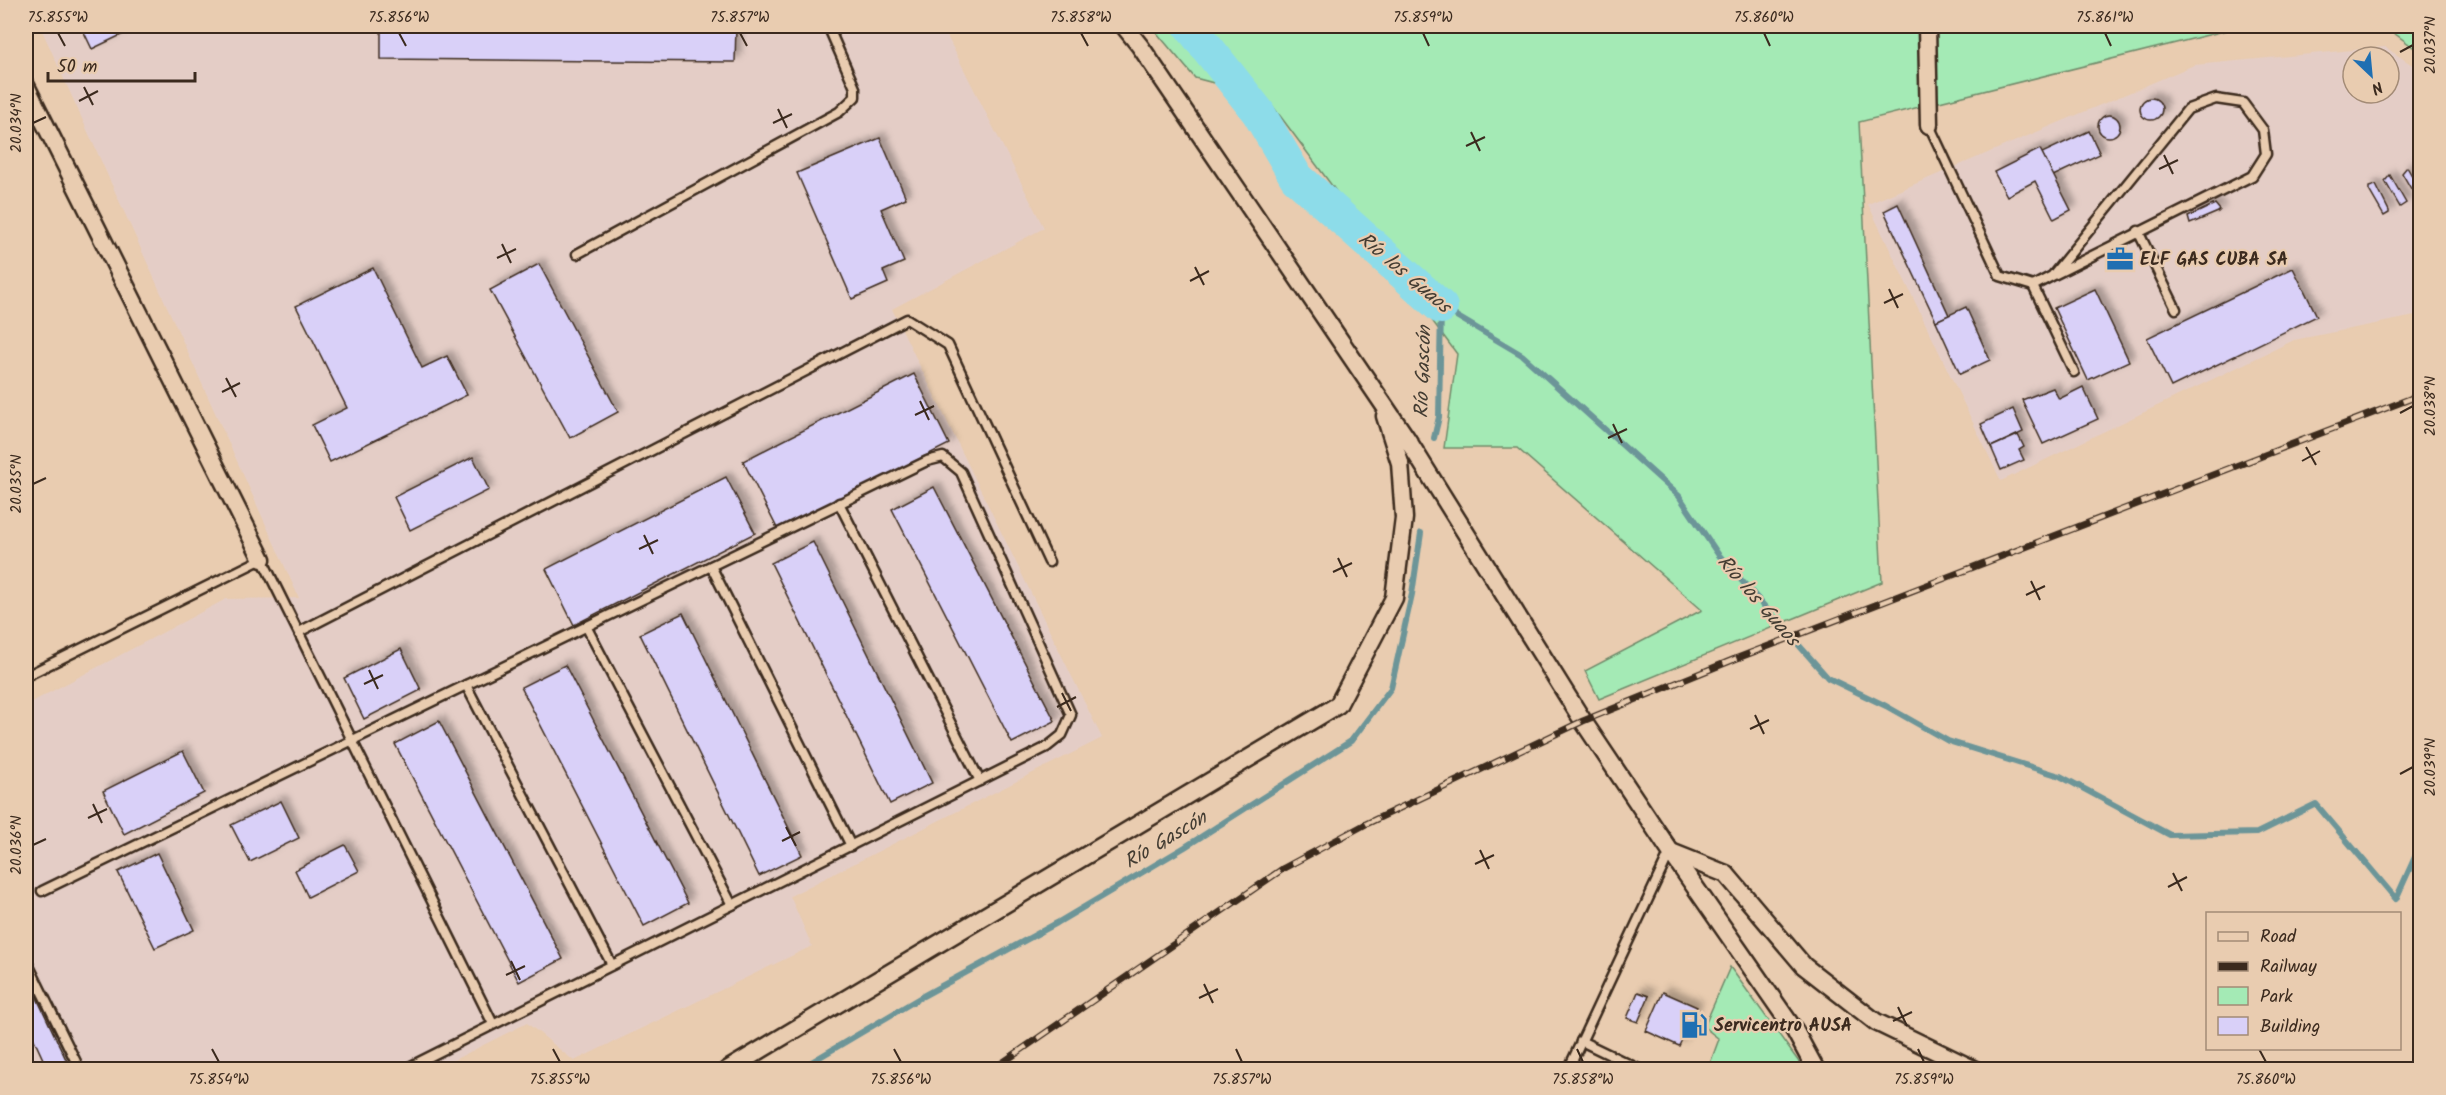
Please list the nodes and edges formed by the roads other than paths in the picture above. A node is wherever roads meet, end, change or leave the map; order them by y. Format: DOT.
graph roads {
  1 [pos="828,26"];
  2 [pos="1124,26"];
  3 [pos="1927,26"];
  4 [pos="26,86"];
  5 [pos="1929,125"];
  6 [pos="2138,231"];
  7 [pos="577,254"];
  8 [pos="2052,276"];
  9 [pos="2033,286"];
  10 [pos="2176,309"];
  11 [pos="2074,372"];
  12 [pos="1381,400"];
  13 [pos="839,503"];
  14 [pos="262,559"];
  15 [pos="1049,562"];
  16 [pos="711,566"];
  17 [pos="586,626"];
  18 [pos="299,632"];
  19 [pos="26,676"];
  20 [pos="466,685"];
  21 [pos="352,740"];
  22 [pos="980,781"];
  23 [pos="851,846"];
  24 [pos="1670,851"];
  25 [pos="42,891"];
  26 [pos="732,905"];
  27 [pos="26,960"];
  28 [pos="612,965"];
  29 [pos="493,1024"];
  30 [pos="1581,1041"];
  31 [pos="80,1070"];
  32 [pos="403,1070"];
  33 [pos="727,1070"];
  34 [pos="1568,1070"];
  35 [pos="1641,1070"];
  36 [pos="1816,1070"];
  37 [pos="1974,1070"];
  1 -- 7 [label="lane"];
  2 -- 12 [label="street"];
  3 -- 5 [label="street"];
  4 -- 14 [label="street"];
  5 -- 9 [label="lane"];
  6 -- 8 [label="lane"];
  6 -- 8 [label="lane"];
  6 -- 10 [label="lane"];
  8 -- 9 [label="lane"];
  9 -- 11 [label="lane"];
  12 -- 24 [label="street"];
  12 -- 33 [label="street"];
  13 -- 16 [label="lane"];
  13 -- 22 [label="lane"];
  13 -- 22 [label="lane"];
  14 -- 18 [label="lane"];
  14 -- 19 [label="lane"];
  15 -- 18 [label="lane"];
  16 -- 17 [label="lane"];
  16 -- 23 [label="lane"];
  17 -- 20 [label="lane"];
  17 -- 26 [label="lane"];
  18 -- 21 [label="lane"];
  20 -- 21 [label="lane"];
  20 -- 28 [label="lane"];
  21 -- 25 [label="lane"];
  21 -- 29 [label="lane"];
  22 -- 23 [label="lane"];
  23 -- 26 [label="lane"];
  24 -- 30 [label="lane"];
  24 -- 36 [label="street"];
  24 -- 37 [label="street"];
  26 -- 28 [label="lane"];
  27 -- 31 [label="lane"];
  28 -- 29 [label="lane"];
  29 -- 32 [label="lane"];
  30 -- 34 [label="lane"];
  30 -- 35 [label="lane"];
}
